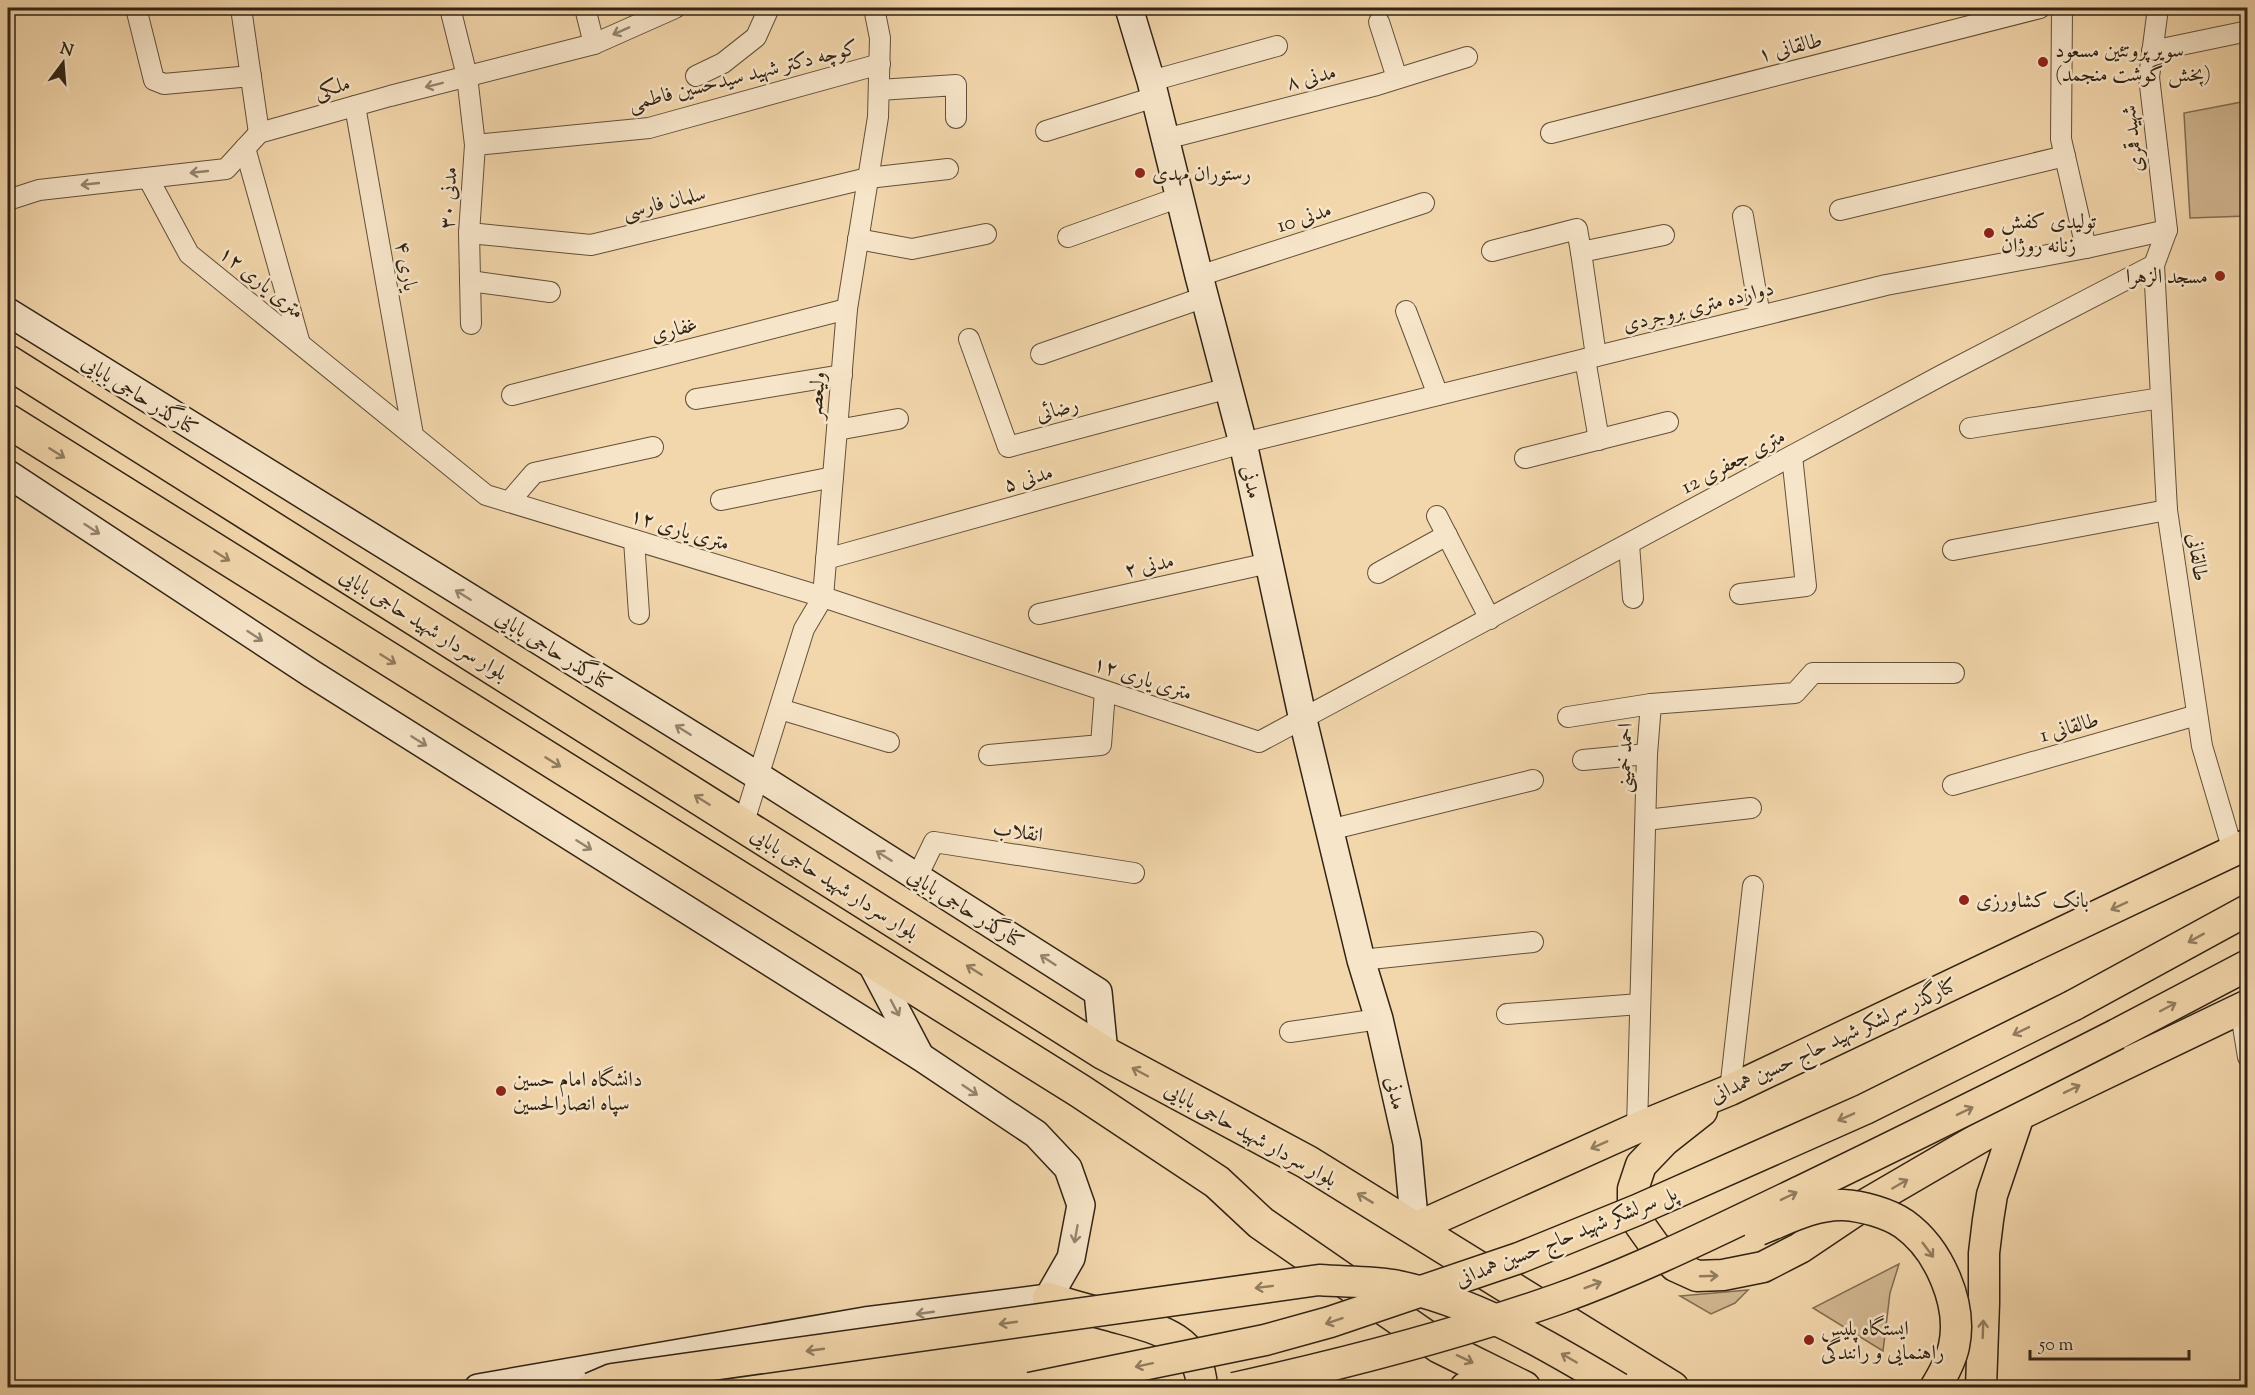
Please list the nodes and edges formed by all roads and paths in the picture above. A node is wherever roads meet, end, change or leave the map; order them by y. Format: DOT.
graph roads {
  1 [pos="136,8"];
  2 [pos="241,8"];
  3 [pos="450,8"];
  4 [pos="585,8"];
  5 [pos="675,8"];
  6 [pos="769,8"];
  7 [pos="874,8"];
  8 [pos="1129,8"];
  9 [pos="2040,8"];
  10 [pos="2062,8"];
  11 [pos="2158,8"];
  12 [pos="1379,22"];
  13 [pos="2247,31"];
  14 [pos="594,44"];
  15 [pos="1277,46"];
  16 [pos="2152,51"];
  17 [pos="1467,57"];
  18 [pos="880,64"];
  19 [pos="251,76"];
  20 [pos="466,76"];
  21 [pos="696,76"];
  22 [pos="1397,78"];
  23 [pos="1153,89"];
  24 [pos="879,90"];
  25 [pos="355,106"];
  26 [pos="956,118"];
  27 [pos="1046,131"];
  28 [pos="259,133"];
  29 [pos="1551,133"];
  30 [pos="1165,139"];
  31 [pos="475,145"];
  32 [pos="245,148"];
  33 [pos="2065,156"];
  34 [pos="948,169"];
  35 [pos="148,178"];
  36 [pos="868,178"];
  37 [pos="1180,197"];
  38 [pos="8,200"];
  39 [pos="1424,203"];
  40 [pos="1840,210"];
  41 [pos="1743,216"];
  42 [pos="2167,230"];
  43 [pos="469,233"];
  44 [pos="986,234"];
  45 [pos="1664,235"];
  46 [pos="1068,237"];
  47 [pos="858,239"];
  48 [pos="2086,248"];
  49 [pos="1492,250"];
  50 [pos="1581,252"];
  51 [pos="2154,265"];
  52 [pos="470,281"];
  53 [pos="1202,286"];
  54 [pos="550,292"];
  55 [pos="847,309"];
  56 [pos="1406,311"];
  57 [pos="8,312"];
  58 [pos="1760,316"];
  59 [pos="471,324"];
  60 [pos="969,339"];
  61 [pos="300,344"];
  62 [pos="1041,354"];
  63 [pos="1590,358"];
  64 [pos="8,362"];
  65 [pos="842,375"];
  66 [pos="1229,388"];
  67 [pos="512,395"];
  68 [pos="1438,395"];
  69 [pos="2161,398"];
  70 [pos="696,399"];
  71 [pos="898,419"];
  72 [pos="1668,422"];
  73 [pos="12,427"];
  74 [pos="1970,428"];
  75 [pos="837,430"];
  76 [pos="412,435"];
  77 [pos="1599,440"];
  78 [pos="1243,443"];
  79 [pos="653,447"];
  80 [pos="1792,456"];
  81 [pos="1525,458"];
  82 [pos="8,474"];
  83 [pos="833,477"];
  84 [pos="721,500"];
  85 [pos="509,502"];
  86 [pos="2167,510"];
  87 [pos="1437,516"];
  88 [pos="1447,535"];
  89 [pos="634,540"];
  90 [pos="1629,544"];
  91 [pos="1953,550"];
  92 [pos="826,559"];
  93 [pos="1269,563"];
  94 [pos="1378,573"];
  95 [pos="1740,594"];
  96 [pos="823,597"];
  97 [pos="1633,598"];
  98 [pos="639,614"];
  99 [pos="1039,614"];
  100 [pos="1490,619"];
  101 [pos="1954,673"];
  102 [pos="1105,691"];
  103 [pos="1651,704"];
  104 [pos="780,709"];
  105 [pos="2198,715"];
  106 [pos="1568,717"];
  107 [pos="1303,720"];
  108 [pos="889,742"];
  109 [pos="1647,754"];
  110 [pos="989,755"];
  111 [pos="1583,760"];
  112 [pos="758,776"];
  113 [pos="1533,780"];
  114 [pos="1953,785"];
  115 [pos="1751,808"];
  116 [pos="1647,820"];
  117 [pos="743,825"];
  118 [pos="1329,830"];
  119 [pos="2243,852"];
  120 [pos="1134,873"];
  121 [pos="917,877"];
  122 [pos="833,882"];
  123 [pos="1753,886"];
  124 [pos="2247,910"];
  125 [pos="807,920"];
  126 [pos="1533,942"];
  127 [pos="869,959"];
  128 [pos="1361,960"];
  129 [pos="2247,965"];
  130 [pos="1640,1004"];
  131 [pos="2244,1007"];
  132 [pos="1507,1014"];
  133 [pos="1379,1019"];
  134 [pos="1290,1032"];
  135 [pos="1104,1053"];
  136 [pos="921,1057"];
  137 [pos="2247,1057"];
  138 [pos="1730,1090"];
  139 [pos="2019,1115"];
  140 [pos="1637,1128"];
  141 [pos="1415,1228"];
  142 [pos="1681,1247"];
  143 [pos="1048,1298"];
  144 [pos="1514,1385"];
  145 [pos="478,1388"];
  146 [pos="591,1388"];
  147 [pos="1030,1388"];
  148 [pos="1202,1388"];
  149 [pos="1234,1388"];
  150 [pos="1465,1388"];
  151 [pos="1619,1388"];
  152 [pos="1672,1388"];
  153 [pos="1935,1388"];
  154 [pos="1981,1388"];
  1 -- 19 [label="street"];
  2 -- 19 [label="street"];
  3 -- 20 [label="street, مدنی ۳۰"];
  4 -- 14 [label="street"];
  5 -- 14 [label="street, ملکی, one-way"];
  6 -- 21 [label="street"];
  7 -- 18 [label="street, ولیعصر"];
  8 -- 23 [label="main road, مدنی"];
  9 -- 29 [label="street, طالقانی ۱"];
  10 -- 33 [label="street"];
  11 -- 16 [label="street, شهید قمری"];
  12 -- 22 [label="street"];
  13 -- 16 [label="street"];
  14 -- 20 [label="street, ملکی"];
  15 -- 23 [label="street"];
  16 -- 42 [label="street, شهید قمری"];
  17 -- 22 [label="street, مدنی ۸"];
  18 -- 24 [label="street, ولیعصر"];
  18 -- 31 [label="street, کوچه دکتر شهید سیدحسین فاطمی"];
  19 -- 28 [label="street"];
  20 -- 25 [label="street, ملکی, one-way"];
  20 -- 31 [label="street, مدنی ۳۰"];
  22 -- 30 [label="street, مدنی ۸"];
  23 -- 27 [label="street"];
  23 -- 30 [label="main road, مدنی"];
  24 -- 26 [label="street"];
  24 -- 36 [label="street, ولیعصر"];
  25 -- 28 [label="street, ملکی"];
  25 -- 76 [label="street, یاری ۴"];
  28 -- 32 [label="street"];
  30 -- 37 [label="main road, مدنی"];
  31 -- 43 [label="street, مدنی ۳۰"];
  32 -- 35 [label="street, one-way"];
  32 -- 61 [label="street"];
  33 -- 40 [label="street"];
  33 -- 48 [label="street"];
  34 -- 36 [label="street, سلمان فارسی"];
  35 -- 38 [label="street, one-way"];
  35 -- 61 [label="street, ۱۲ متری یاری"];
  36 -- 43 [label="street, سلمان فارسی"];
  36 -- 47 [label="street, ولیعصر"];
  37 -- 46 [label="street"];
  37 -- 53 [label="main road, مدنی"];
  39 -- 53 [label="street, مدنی 10"];
  41 -- 58 [label="street"];
  42 -- 48 [label="street, دوازده متری بروجردی"];
  42 -- 51 [label="street"];
  43 -- 52 [label="street, مدنی ۳۰"];
  44 -- 47 [label="street"];
  45 -- 50 [label="street"];
  47 -- 55 [label="street, ولیعصر"];
  48 -- 58 [label="street, دوازده متری بروجردی"];
  49 -- 50 [label="street"];
  50 -- 63 [label="street"];
  51 -- 69 [label="street, طالقانی"];
  51 -- 80 [label="street, 12 متری جعفری"];
  52 -- 54 [label="street"];
  52 -- 59 [label="street, مدنی ۳۰"];
  53 -- 62 [label="street, مدنی 10"];
  53 -- 66 [label="main road, مدنی"];
  55 -- 65 [label="street, ولیعصر"];
  55 -- 67 [label="street, غفاری"];
  56 -- 68 [label="street"];
  112 -- 57 [label="main road, کنارگذر حاجی بابایی, one-way"];
  58 -- 63 [label="street, دوازده متری بروجردی"];
  60 -- 66 [label="street, رضائی"];
  61 -- 76 [label="street, ۱۲ متری یاری"];
  63 -- 68 [label="street, دوازده متری بروجردی"];
  63 -- 77 [label="street"];
  117 -- 64 [label="highway, بلوار سردار شهید حاجی بابایی, one-way"];
  65 -- 70 [label="street"];
  65 -- 75 [label="street, ولیعصر"];
  66 -- 78 [label="main road, مدنی"];
  68 -- 78 [label="street, دوازده متری بروجردی"];
  69 -- 74 [label="street"];
  69 -- 86 [label="street, طالقانی"];
  71 -- 75 [label="street"];
  72 -- 77 [label="street"];
  73 -- 125 [label="highway, one-way"];
  75 -- 83 [label="street, ولیعصر"];
  76 -- 85 [label="street, ۱۲ متری یاری"];
  77 -- 81 [label="street"];
  78 -- 92 [label="street, مدنی ۵"];
  78 -- 93 [label="main road, مدنی"];
  79 -- 85 [label="street"];
  80 -- 90 [label="street, 12 متری جعفری"];
  80 -- 95 [label="street"];
  82 -- 136 [label="main road, one-way"];
  83 -- 84 [label="street"];
  83 -- 92 [label="street, ولیعصر"];
  85 -- 89 [label="street, ۱۲ متری یاری"];
  86 -- 91 [label="street"];
  86 -- 105 [label="street, طالقانی"];
  87 -- 88 [label="street"];
  88 -- 94 [label="street"];
  88 -- 100 [label="street"];
  89 -- 96 [label="street, ۱۲ متری یاری"];
  89 -- 98 [label="street"];
  90 -- 97 [label="street"];
  90 -- 100 [label="street, 12 متری جعفری"];
  92 -- 96 [label="street, ولیعصر"];
  93 -- 99 [label="street, مدنی ۲"];
  93 -- 107 [label="main road, مدنی"];
  96 -- 102 [label="street, ۱۲ متری یاری"];
  96 -- 104 [label="street, ولیعصر"];
  100 -- 107 [label="street, 12 متری جعفری"];
  101 -- 103 [label="street, احمد خمینی"];
  102 -- 107 [label="street, ۱۲ متری یاری"];
  102 -- 110 [label="street"];
  103 -- 106 [label="street"];
  103 -- 109 [label="street, احمد خمینی"];
  104 -- 108 [label="street"];
  104 -- 112 [label="street, ولیعصر"];
  105 -- 114 [label="street, طالقانی 1"];
  105 -- 119 [label="street, طالقانی"];
  107 -- 118 [label="main road, مدنی"];
  109 -- 111 [label="street"];
  109 -- 116 [label="street, احمد خمینی"];
  112 -- 117 [label="street, ولیعصر"];
  121 -- 112 [label="main road, کنارگذر حاجی بابایی, one-way"];
  113 -- 118 [label="street"];
  115 -- 116 [label="street"];
  116 -- 130 [label="street, احمد خمینی"];
  117 -- 122 [label="highway, بلوار سردار شهید حاجی بابایی"];
  118 -- 128 [label="main road, مدنی"];
  119 -- 138 [label="main road, کنارگذر سرلشکر شهید حاج حسین همدانی, one-way"];
  120 -- 121 [label="street, انقلاب"];
  135 -- 121 [label="main road, کنارگذر حاجی بابایی, one-way"];
  122 -- 125 [label="highway"];
  135 -- 122 [label="highway, بلوار سردار شهید حاجی بابایی, one-way"];
  123 -- 138 [label="street"];
  124 -- 147 [label="main road, پل سرلشکر شهید حاج حسین همدانی, one-way, bridge"];
  125 -- 127 [label="highway"];
  126 -- 128 [label="street"];
  127 -- 136 [label="main road, one-way"];
  127 -- 144 [label="highway, one-way"];
  128 -- 133 [label="main road, مدنی"];
  142 -- 129 [label="main road, one-way, bridge"];
  130 -- 132 [label="street"];
  130 -- 140 [label="street, احمد خمینی"];
  131 -- 137 [label="street"];
  139 -- 131 [label="main road, one-way"];
  133 -- 134 [label="street"];
  133 -- 141 [label="main road, مدنی"];
  141 -- 135 [label="highway, بلوار سردار شهید حاجی بابایی, one-way"];
  136 -- 143 [label="main road, one-way"];
  138 -- 139 [label="main road, one-way"];
  138 -- 140 [label="main road, کنارگذر سرلشکر شهید حاج حسین همدانی"];
  154 -- 139 [label="main road, one-way"];
  140 -- 141 [label="main road, کنارگذر سرلشکر شهید حاج حسین همدانی, one-way"];
  141 -- 152 [label="highway, بلوار سردار شهید حاجی بابایی"];
  149 -- 142 [label="main road, one-way, bridge"];
  142 -- 153 [label="main road, one-way, bridge"];
  143 -- 145 [label="main road, one-way"];
  143 -- 148 [label="main road"];
  144 -- 150 [label="main road"];
  151 -- 146 [label="main road, one-way, bridge"];
}
